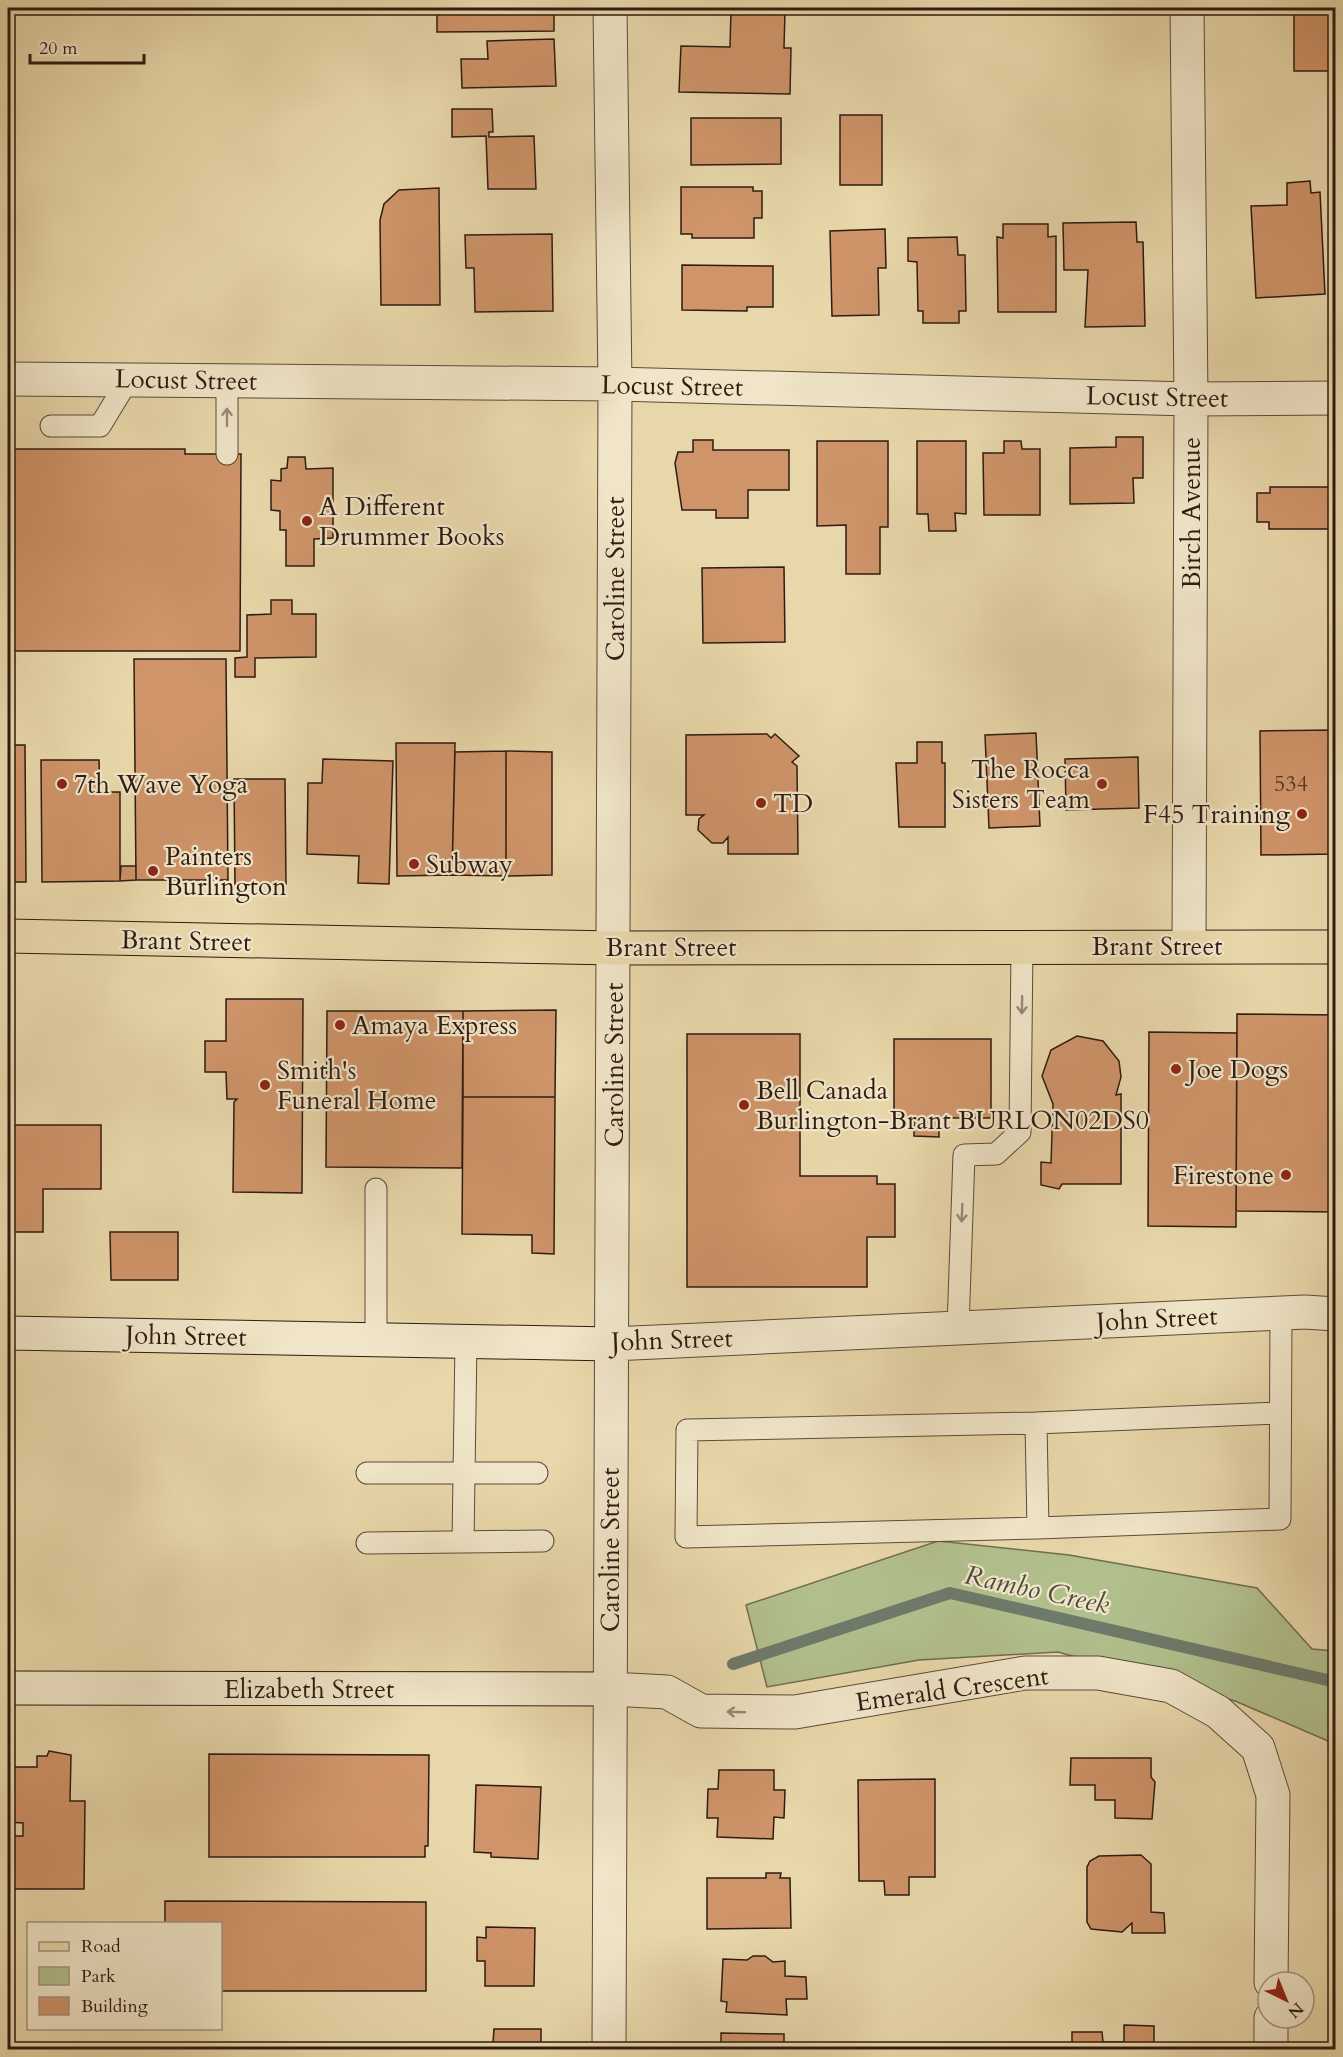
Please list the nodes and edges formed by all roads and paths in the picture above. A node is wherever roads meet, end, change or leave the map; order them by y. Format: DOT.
graph roads {
  1 [pos="610,8"];
  2 [pos="1187,8"];
  3 [pos="8,379"];
  4 [pos="128,380"];
  5 [pos="227,381"];
  6 [pos="615,384"];
  7 [pos="1335,398"];
  8 [pos="1191,399"];
  9 [pos="51,426"];
  10 [pos="227,454"];
  11 [pos="8,936"];
  12 [pos="1022,946"];
  13 [pos="1189,946"];
  14 [pos="1335,946"];
  15 [pos="615,948"];
  16 [pos="376,1189"];
  17 [pos="1281,1314"];
  18 [pos="1335,1314"];
  19 [pos="958,1328"];
  20 [pos="8,1333"];
  21 [pos="376,1339"];
  22 [pos="466,1341"];
  23 [pos="612,1344"];
  24 [pos="1280,1413"];
  25 [pos="1036,1423"];
  26 [pos="463,1472"];
  27 [pos="367,1473"];
  28 [pos="537,1473"];
  29 [pos="1038,1528"];
  30 [pos="543,1541"];
  31 [pos="463,1542"];
  32 [pos="367,1543"];
  33 [pos="8,1688"];
  34 [pos="611,1689"];
  35 [pos="1271,1970"];
  36 [pos="1271,2030"];
  37 [pos="609,2049"];
  38 [pos="1271,2049"];
  1 -- 6 [label="street, Caroline Street"];
  2 -- 8 [label="street, Birch Avenue"];
  3 -- 4 [label="street, Locust Street"];
  4 -- 5 [label="street, Locust Street"];
  4 -- 9 [label="lane"];
  5 -- 6 [label="street, Locust Street"];
  10 -- 5 [label="lane, one-way"];
  6 -- 8 [label="street, Locust Street"];
  6 -- 15 [label="street, Caroline Street"];
  7 -- 8 [label="street, Locust Street"];
  8 -- 13 [label="street, Birch Avenue"];
  11 -- 15 [label="main road, Brant Street"];
  12 -- 13 [label="main road, Brant Street"];
  12 -- 15 [label="main road, Brant Street"];
  12 -- 19 [label="lane, one-way"];
  13 -- 14 [label="main road, Brant Street"];
  15 -- 23 [label="street, Caroline Street"];
  16 -- 21 [label="lane"];
  17 -- 18 [label="street, John Street"];
  17 -- 19 [label="street, John Street"];
  17 -- 24 [label="lane"];
  19 -- 23 [label="street, John Street"];
  20 -- 21 [label="street, John Street"];
  21 -- 22 [label="street, John Street"];
  22 -- 23 [label="street, John Street"];
  22 -- 26 [label="lane"];
  23 -- 34 [label="street, Caroline Street"];
  24 -- 25 [label="lane"];
  24 -- 29 [label="lane"];
  25 -- 29 [label="lane"];
  25 -- 29 [label="lane"];
  26 -- 27 [label="lane"];
  26 -- 28 [label="lane"];
  26 -- 31 [label="lane"];
  30 -- 31 [label="lane"];
  31 -- 32 [label="lane"];
  33 -- 34 [label="street, Elizabeth Street"];
  35 -- 34 [label="street, Emerald Crescent, one-way"];
  34 -- 37 [label="street, Caroline Street"];
  36 -- 38 [label="street"];
}
